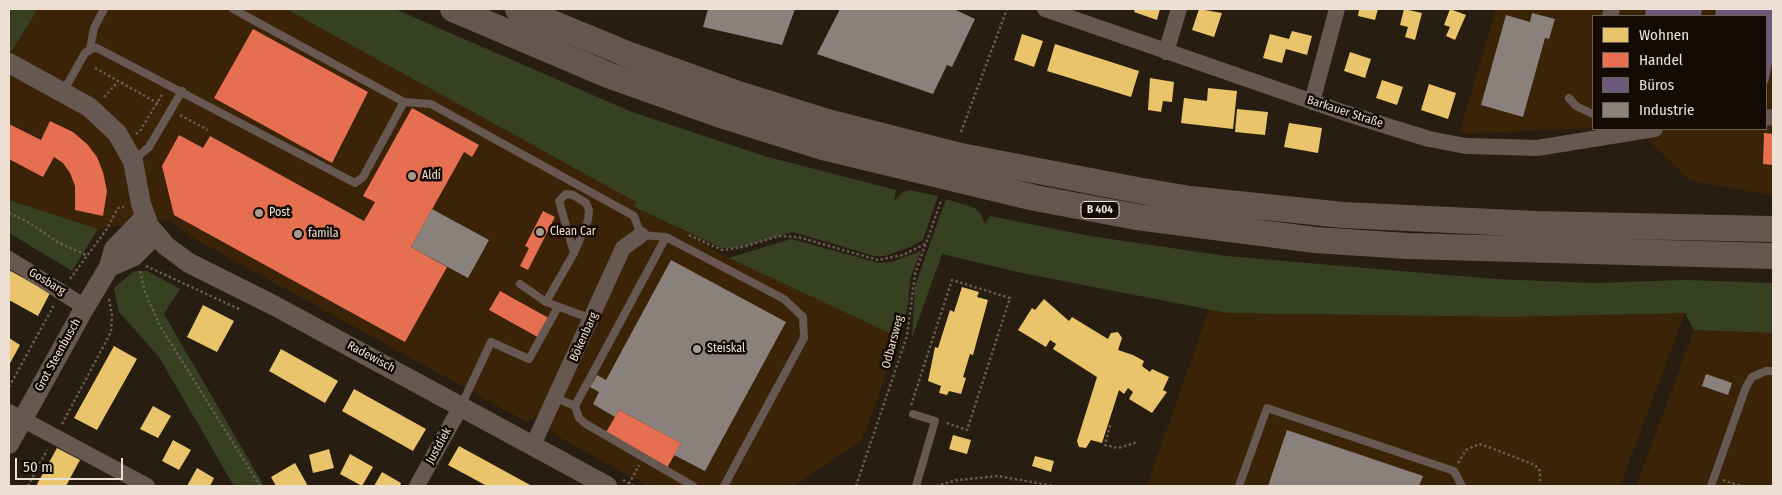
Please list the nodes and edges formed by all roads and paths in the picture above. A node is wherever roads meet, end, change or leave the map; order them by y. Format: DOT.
graph roads {
  1 [pos="104,9"];
  2 [pos="233,9"];
  3 [pos="453,9"];
  4 [pos="518,9"];
  5 [pos="1007,9"];
  6 [pos="1045,9"];
  7 [pos="1179,9"];
  8 [pos="1337,9"];
  9 [pos="90,49"];
  10 [pos="1166,52"];
  11 [pos="9,63"];
  12 [pos="95,68"];
  13 [pos="118,82"];
  14 [pos="168,84"];
  15 [pos="62,92"];
  16 [pos="182,92"];
  17 [pos="1569,98"];
  18 [pos="404,102"];
  19 [pos="1312,102"];
  20 [pos="157,103"];
  21 [pos="171,110"];
  22 [pos="95,111"];
  23 [pos="1592,114"];
  24 [pos="208,130"];
  25 [pos="1642,130"];
  26 [pos="961,132"];
  27 [pos="1602,133"];
  28 [pos="124,141"];
  29 [pos="133,161"];
  30 [pos="942,201"];
  31 [pos="9,213"];
  32 [pos="145,217"];
  33 [pos="1773,230"];
  34 [pos="155,234"];
  35 [pos="641,235"];
  36 [pos="666,237"];
  37 [pos="926,244"];
  38 [pos="574,253"];
  39 [pos="87,256"];
  40 [pos="1773,256"];
  41 [pos="9,259"];
  42 [pos="141,264"];
  43 [pos="109,267"];
  44 [pos="520,284"];
  45 [pos="110,293"];
  46 [pos="546,302"];
  47 [pos="85,307"];
  48 [pos="558,307"];
  49 [pos="592,319"];
  50 [pos="1773,371"];
  51 [pos="556,398"];
  52 [pos="461,406"];
  53 [pos="575,406"];
  54 [pos="912,414"];
  55 [pos="16,416"];
  56 [pos="935,421"];
  57 [pos="1110,425"];
  58 [pos="55,437"];
  59 [pos="1138,442"];
  60 [pos="9,444"];
  61 [pos="533,445"];
  62 [pos="642,458"];
  63 [pos="1454,471"];
  64 [pos="1714,477"];
  65 [pos="1540,481"];
  66 [pos="629,484"];
  67 [pos="28,486"];
  68 [pos="147,486"];
  69 [pos="260,486"];
  70 [pos="417,486"];
  71 [pos="607,486"];
  72 [pos="694,486"];
  73 [pos="724,486"];
  74 [pos="856,486"];
  75 [pos="916,486"];
  76 [pos="936,486"];
  77 [pos="1054,486"];
  78 [pos="1239,486"];
  79 [pos="1462,486"];
  80 [pos="1711,486"];
  81 [pos="1741,486"];
  1 -- 9 [label="lane"];
  2 -- 18 [label="lane"];
  3 -- 40 [label="highway, B 404"];
  4 -- 33 [label="highway, B 404"];
  5 -- 26 [label="path"];
  6 -- 10 [label="street, Barkauer Straße"];
  7 -- 10 [label="street"];
  8 -- 19 [label="street"];
  9 -- 14 [label="lane"];
  9 -- 15 [label="lane"];
  10 -- 19 [label="street, Barkauer Straße"];
  11 -- 15 [label="street"];
  12 -- 13 [label="path"];
  13 -- 20 [label="path"];
  13 -- 22 [label="path"];
  14 -- 16 [label="lane"];
  14 -- 20 [label="path"];
  15 -- 22 [label="street"];
  16 -- 18 [label="lane"];
  16 -- 21 [label="lane"];
  17 -- 23 [label="lane"];
  18 -- 35 [label="lane"];
  19 -- 27 [label="street, Barkauer Straße"];
  20 -- 21 [label="path"];
  20 -- 28 [label="path"];
  21 -- 24 [label="path"];
  21 -- 29 [label="lane"];
  22 -- 28 [label="street"];
  25 -- 27 [label="street, Barkauer Straße"];
  28 -- 29 [label="street"];
  29 -- 32 [label="street"];
  30 -- 37 [label="path, Odbarsweg"];
  31 -- 39 [label="path"];
  32 -- 34 [label="street, Radewisch"];
  32 -- 43 [label="street, Grot Steenbusch"];
  34 -- 43 [label="street"];
  34 -- 52 [label="street, Radewisch"];
  35 -- 36 [label="lane"];
  35 -- 49 [label="street, Bökenbarg"];
  36 -- 37 [label="path"];
  36 -- 53 [label="lane"];
  36 -- 73 [label="lane"];
  37 -- 74 [label="path, Odbarsweg"];
  38 -- 38 [label="lane"];
  38 -- 46 [label="lane"];
  41 -- 47 [label="street, Gosbarg"];
  42 -- 69 [label="path"];
  43 -- 47 [label="street, Grot Steenbusch"];
  44 -- 46 [label="lane"];
  45 -- 58 [label="path"];
  46 -- 48 [label="lane"];
  47 -- 55 [label="street, Grot Steenbusch"];
  48 -- 49 [label="lane"];
  48 -- 52 [label="lane"];
  49 -- 51 [label="street, Bökenbarg"];
  50 -- 64 [label="lane"];
  51 -- 53 [label="lane"];
  51 -- 61 [label="street, Bökenbarg"];
  52 -- 61 [label="street, Radewisch"];
  52 -- 70 [label="street, Justdiek"];
  53 -- 62 [label="lane"];
  54 -- 56 [label="lane"];
  54 -- 56 [label="path"];
  55 -- 58 [label="street"];
  55 -- 60 [label="street, Grot Steenbusch"];
  56 -- 75 [label="lane"];
  57 -- 59 [label="path"];
  58 -- 67 [label="path"];
  58 -- 68 [label="street"];
  61 -- 71 [label="street, Radewisch"];
  62 -- 66 [label="path"];
  62 -- 72 [label="lane"];
  63 -- 65 [label="path"];
  63 -- 78 [label="lane"];
  63 -- 79 [label="lane"];
  64 -- 80 [label="lane"];
  64 -- 81 [label="path"];
  76 -- 77 [label="path"];
}
